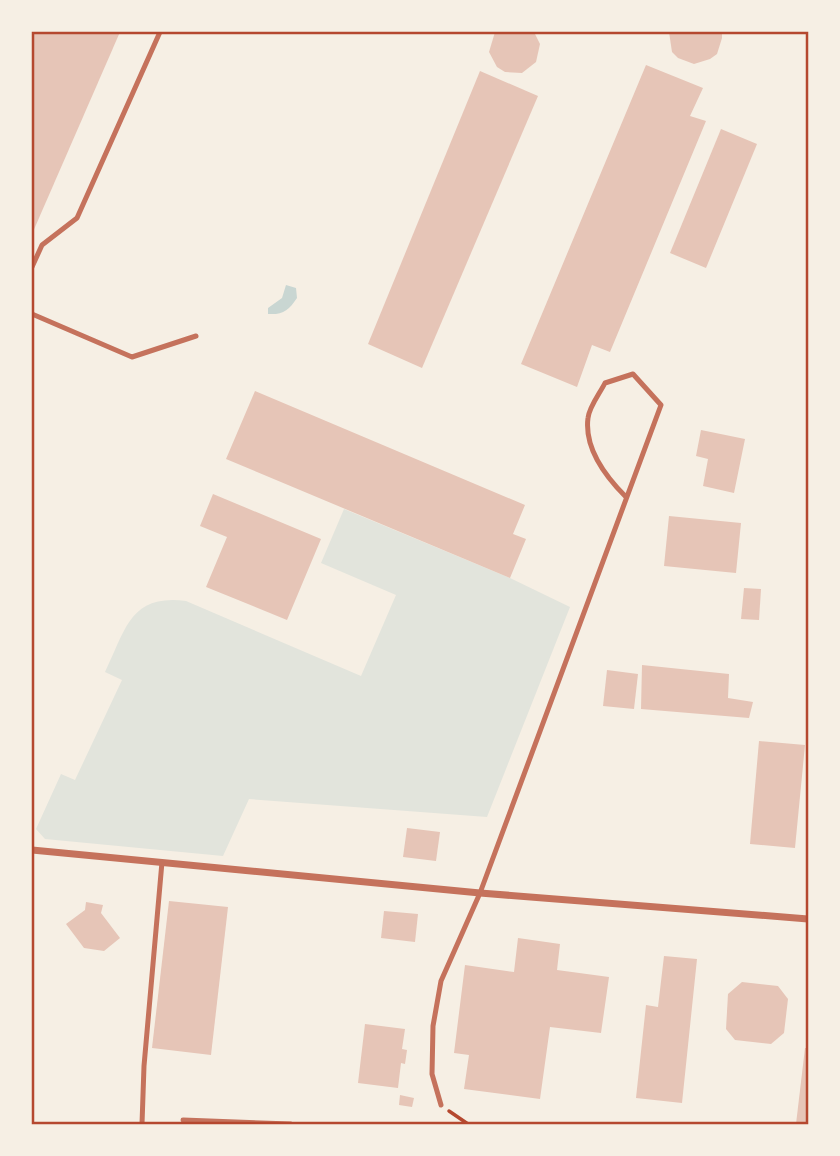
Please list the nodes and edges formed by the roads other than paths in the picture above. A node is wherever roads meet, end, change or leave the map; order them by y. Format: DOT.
graph roads {
  1 [pos="160,32"];
  2 [pos="32,266"];
  3 [pos="32,314"];
  4 [pos="196,336"];
  5 [pos="626,497"];
  6 [pos="32,850"];
  7 [pos="162,862"];
  8 [pos="480,893"];
  9 [pos="808,919"];
  10 [pos="441,1105"];
  11 [pos="183,1120"];
  12 [pos="142,1125"];
  13 [pos="291,1125"];
  1 -- 2 [label="lane"];
  3 -- 4 [label="lane"];
  5 -- 5 [label="lane"];
  5 -- 8 [label="lane"];
  6 -- 7 [label="street"];
  7 -- 8 [label="street"];
  7 -- 12 [label="lane"];
  8 -- 9 [label="street"];
  8 -- 10 [label="lane"];
  11 -- 13 [label="lane"];
}
